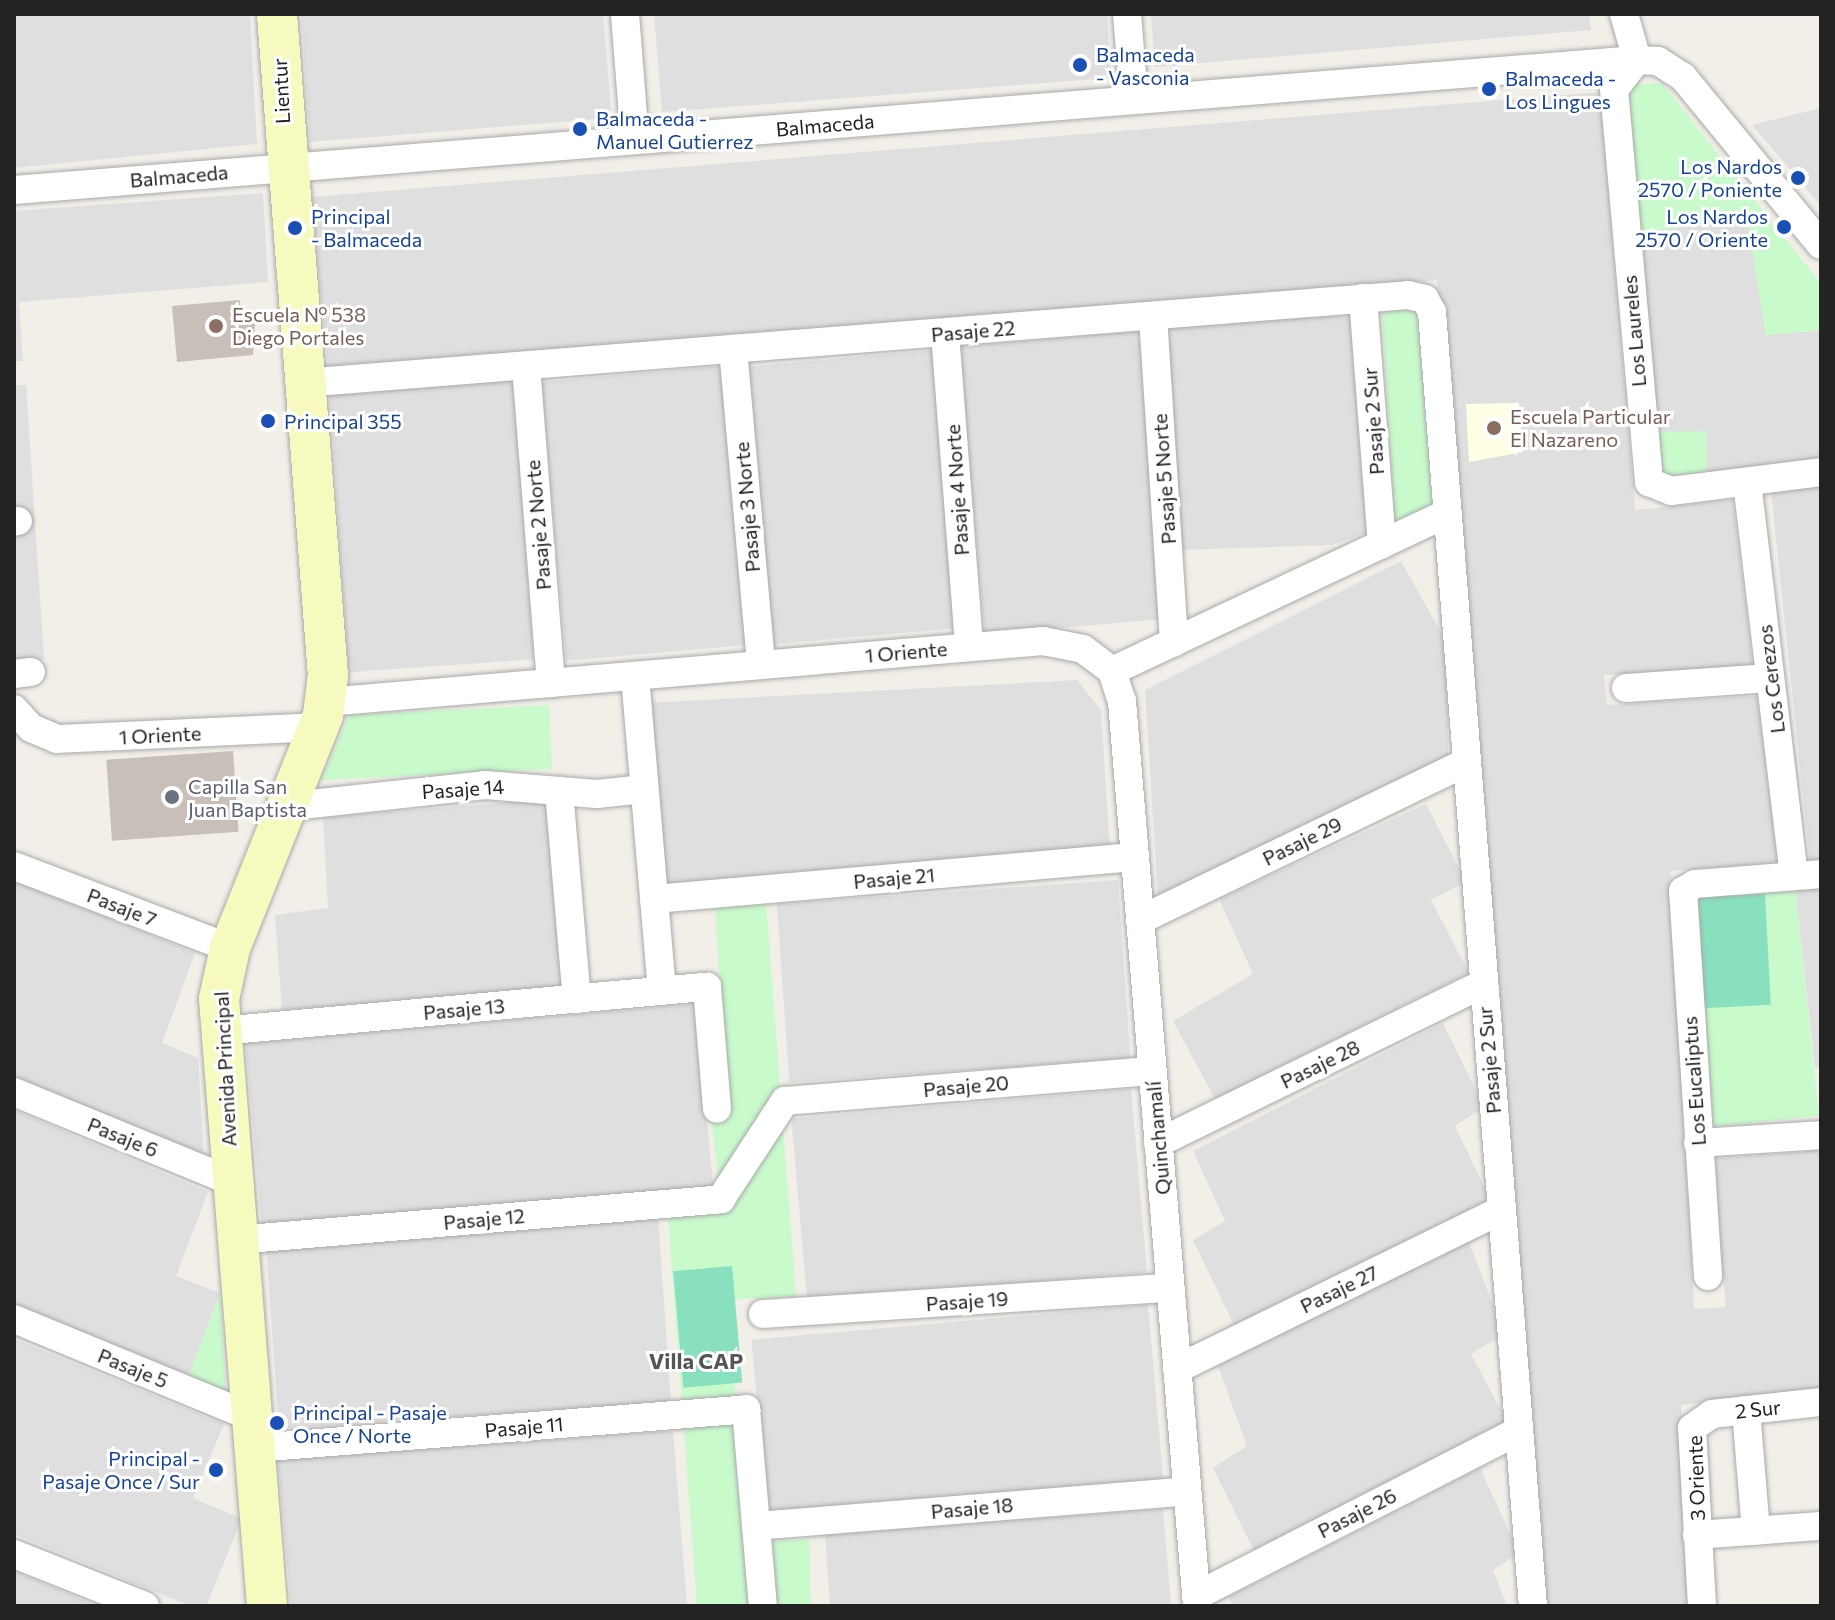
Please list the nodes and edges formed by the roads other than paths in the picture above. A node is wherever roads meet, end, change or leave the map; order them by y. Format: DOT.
graph roads {
  1 [pos="277,14"];
  2 [pos="625,14"];
  3 [pos="1127,14"];
  4 [pos="1624,14"];
  5 [pos="1637,60"];
  6 [pos="1134,100"];
  7 [pos="635,140"];
  8 [pos="285,167"];
  9 [pos="14,190"];
  10 [pos="1821,245"];
  11 [pos="1363,298"];
  12 [pos="1153,316"];
  13 [pos="945,333"];
  14 [pos="733,349"];
  15 [pos="526,366"];
  16 [pos="303,383"];
  17 [pos="1821,472"];
  18 [pos="1747,482"];
  19 [pos="1444,515"];
  20 [pos="1382,544"];
  21 [pos="1174,642"];
  22 [pos="969,646"];
  23 [pos="761,665"];
  24 [pos="1112,671"];
  25 [pos="635,676"];
  26 [pos="1770,678"];
  27 [pos="551,683"];
  28 [pos="1626,688"];
  29 [pos="14,709"];
  30 [pos="322,714"];
  31 [pos="1465,763"];
  32 [pos="644,789"];
  33 [pos="559,791"];
  34 [pos="283,807"];
  35 [pos="1134,857"];
  36 [pos="14,866"];
  37 [pos="1808,875"];
  38 [pos="654,899"];
  39 [pos="1140,920"];
  40 [pos="230,948"];
  41 [pos="1483,984"];
  42 [pos="662,991"];
  43 [pos="577,999"];
  44 [pos="220,1031"];
  45 [pos="1152,1071"];
  46 [pos="14,1092"];
  47 [pos="717,1109"];
  48 [pos="1821,1135"];
  49 [pos="1158,1143"];
  50 [pos="1698,1143"];
  51 [pos="231,1181"];
  52 [pos="729,1193"];
  53 [pos="1501,1210"];
  54 [pos="236,1240"];
  55 [pos="1708,1276"];
  56 [pos="1170,1288"];
  57 [pos="763,1314"];
  58 [pos="14,1319"];
  59 [pos="1177,1369"];
  60 [pos="1821,1402"];
  61 [pos="1746,1410"];
  62 [pos="1697,1421"];
  63 [pos="1519,1431"];
  64 [pos="253,1433"];
  65 [pos="1187,1491"];
  66 [pos="756,1526"];
  67 [pos="1821,1526"];
  68 [pos="1756,1531"];
  69 [pos="1697,1535"];
  70 [pos="14,1554"];
  71 [pos="1196,1601"];
  72 [pos="145,1606"];
  73 [pos="267,1606"];
  74 [pos="763,1606"];
  75 [pos="1533,1606"];
  76 [pos="1702,1606"];
  1 -- 8 [label="main road, Lientur"];
  2 -- 7 [label="street"];
  3 -- 6 [label="street"];
  4 -- 5 [label="street"];
  5 -- 6 [label="street, Balmaceda"];
  5 -- 10 [label="street"];
  5 -- 18 [label="street, Los Laureles"];
  6 -- 7 [label="street, Balmaceda"];
  7 -- 8 [label="street, Balmaceda"];
  8 -- 9 [label="street, Balmaceda"];
  8 -- 16 [label="main road, Avenida Principal"];
  11 -- 12 [label="street, Pasaje 22"];
  11 -- 19 [label="street, Pasaje 22"];
  11 -- 20 [label="street, Pasaje 2 Sur"];
  12 -- 13 [label="street, Pasaje 22"];
  12 -- 21 [label="street, Pasaje 5 Norte"];
  13 -- 14 [label="street, Pasaje 22"];
  13 -- 22 [label="street, Pasaje 4 Norte"];
  14 -- 15 [label="street, Pasaje 22"];
  14 -- 23 [label="street, Pasaje 3 Norte"];
  15 -- 16 [label="street, Pasaje 22"];
  15 -- 27 [label="street, Pasaje 2 Norte"];
  16 -- 30 [label="main road, Avenida Principal"];
  17 -- 18 [label="street, Los Laureles"];
  18 -- 26 [label="street, Los Cerezos"];
  19 -- 20 [label="street"];
  19 -- 31 [label="street, Pasaje 2 Sur"];
  20 -- 21 [label="street"];
  21 -- 24 [label="street"];
  22 -- 23 [label="street, 1 Oriente"];
  22 -- 24 [label="street, 1 Oriente"];
  23 -- 25 [label="street, 1 Oriente"];
  24 -- 35 [label="street, Quinchamalí"];
  25 -- 27 [label="street, 1 Oriente"];
  25 -- 32 [label="street"];
  26 -- 28 [label="street"];
  26 -- 37 [label="street, Los Cerezos"];
  27 -- 30 [label="street, 1 Oriente"];
  29 -- 30 [label="street, 1 Oriente"];
  30 -- 34 [label="main road, Avenida Principal"];
  31 -- 39 [label="street, Pasaje 29"];
  31 -- 41 [label="street, Pasaje 2 Sur"];
  32 -- 33 [label="street, Pasaje 14"];
  32 -- 38 [label="street"];
  33 -- 34 [label="street, Pasaje 14"];
  33 -- 43 [label="street"];
  34 -- 40 [label="main road, Avenida Principal"];
  35 -- 38 [label="street, Pasaje 21"];
  35 -- 39 [label="street, Quinchamalí"];
  36 -- 40 [label="street, Pasaje 7"];
  37 -- 50 [label="street, Los Eucaliptus"];
  38 -- 42 [label="street"];
  39 -- 45 [label="street, Quinchamalí"];
  40 -- 44 [label="main road, Avenida Principal"];
  41 -- 49 [label="street, Pasaje 28"];
  41 -- 53 [label="street, Pasaje 2 Sur"];
  42 -- 43 [label="street, Pasaje 13"];
  42 -- 47 [label="street, Pasaje 13"];
  43 -- 44 [label="street, Pasaje 13"];
  44 -- 51 [label="main road, Avenida Principal"];
  45 -- 49 [label="street, Quinchamalí"];
  45 -- 52 [label="street, Pasaje 20"];
  46 -- 51 [label="street, Pasaje 6"];
  48 -- 50 [label="street"];
  49 -- 56 [label="street, Quinchamalí"];
  50 -- 55 [label="street, Los Eucaliptus"];
  51 -- 54 [label="main road, Avenida Principal"];
  52 -- 54 [label="street, Pasaje 12"];
  53 -- 59 [label="street, Pasaje 27"];
  53 -- 63 [label="street, Pasaje 2 Sur"];
  54 -- 64 [label="main road, Avenida Principal"];
  56 -- 57 [label="street, Pasaje 19"];
  56 -- 59 [label="street, Quinchamalí"];
  58 -- 64 [label="street, Pasaje 5"];
  59 -- 65 [label="street, Quinchamalí"];
  60 -- 61 [label="street, 2 Sur"];
  61 -- 62 [label="street, 2 Sur"];
  61 -- 68 [label="street"];
  62 -- 69 [label="street, 3 Oriente"];
  63 -- 71 [label="street, Pasaje 26"];
  63 -- 75 [label="street, Pasaje 2 Sur"];
  64 -- 66 [label="street, Pasaje 11"];
  64 -- 73 [label="main road, Avenida Principal"];
  65 -- 66 [label="street, Pasaje 18"];
  65 -- 71 [label="street, Quinchamalí"];
  66 -- 74 [label="street"];
  67 -- 68 [label="street, 3 Oriente"];
  68 -- 69 [label="street, 3 Oriente"];
  69 -- 76 [label="street, 3 Oriente"];
  70 -- 72 [label="street"];
}
